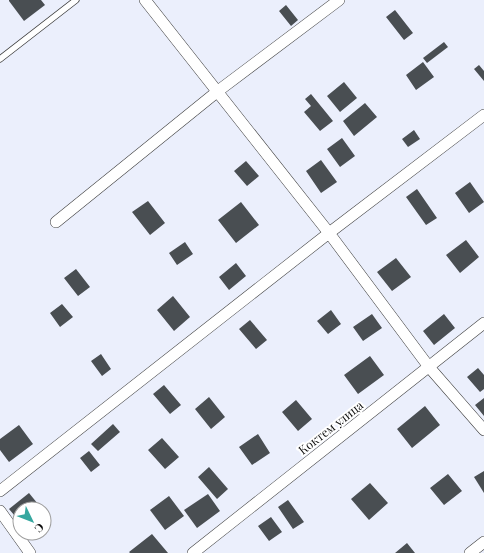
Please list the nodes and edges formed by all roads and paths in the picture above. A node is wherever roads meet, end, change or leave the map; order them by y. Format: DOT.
graph roads {
  1 [pos="76,0"];
  2 [pos="145,0"];
  3 [pos="339,0"];
  4 [pos="0,59"];
  5 [pos="218,92"];
  6 [pos="484,115"];
  7 [pos="56,222"];
  8 [pos="329,233"];
  9 [pos="484,323"];
  10 [pos="429,367"];
  11 [pos="484,430"];
  12 [pos="0,491"];
  13 [pos="0,511"];
  14 [pos="484,542"];
  15 [pos="30,553"];
  16 [pos="193,553"];
  17 [pos="470,553"];
  1 -- 4 [label="lane"];
  2 -- 5 [label="street"];
  3 -- 5 [label="street"];
  5 -- 7 [label="street"];
  5 -- 8 [label="street"];
  6 -- 8 [label="street"];
  8 -- 10 [label="street"];
  8 -- 12 [label="street"];
  9 -- 10 [label="street, Коктем улица"];
  10 -- 11 [label="street"];
  10 -- 16 [label="street, Коктем улица"];
  13 -- 15 [label="street"];
  14 -- 17 [label="street"];
}
